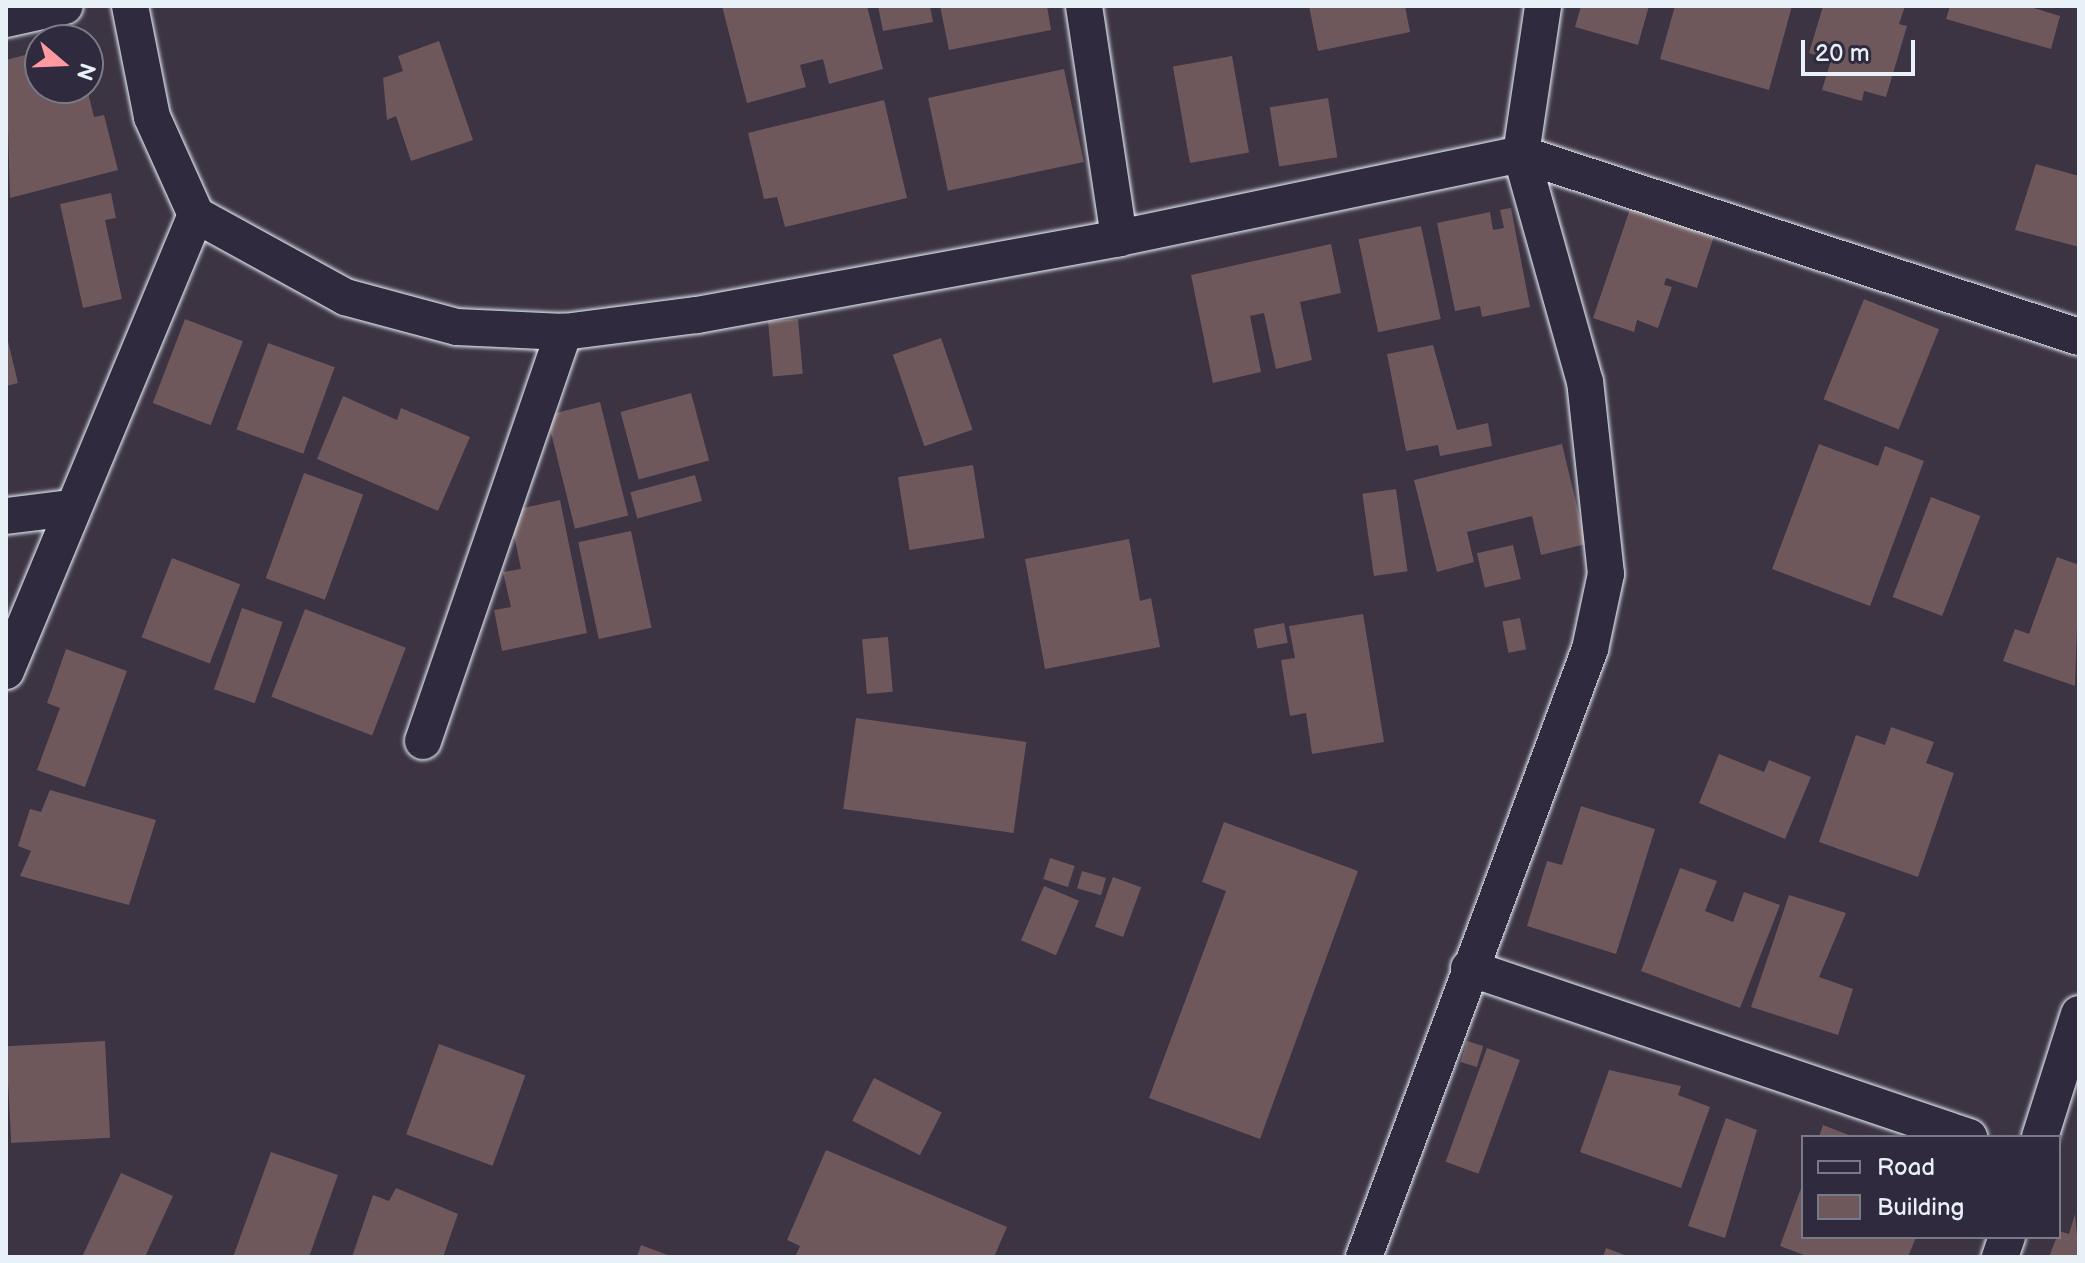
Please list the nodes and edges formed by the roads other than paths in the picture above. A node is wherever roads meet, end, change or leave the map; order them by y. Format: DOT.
graph roads {
  1 [pos="65,6"];
  2 [pos="130,6"];
  3 [pos="1084,6"];
  4 [pos="1543,6"];
  5 [pos="6,19"];
  6 [pos="1521,154"];
  7 [pos="196,215"];
  8 [pos="1119,238"];
  9 [pos="564,332"];
  10 [pos="2079,337"];
  11 [pos="70,508"];
  12 [pos="6,516"];
  13 [pos="6,671"];
  14 [pos="423,741"];
  15 [pos="1469,968"];
  16 [pos="2079,1014"];
  17 [pos="1963,1135"];
  18 [pos="2041,1135"];
  19 [pos="1364,1257"];
  1 -- 5 [label="street"];
  2 -- 7 [label="street"];
  3 -- 8 [label="street"];
  4 -- 6 [label="street"];
  6 -- 8 [label="street"];
  6 -- 10 [label="street"];
  6 -- 15 [label="street"];
  7 -- 9 [label="street"];
  7 -- 11 [label="street"];
  8 -- 9 [label="street"];
  9 -- 14 [label="street"];
  11 -- 12 [label="street"];
  11 -- 13 [label="street"];
  15 -- 17 [label="street"];
  15 -- 19 [label="street"];
  16 -- 18 [label="street"];
}
